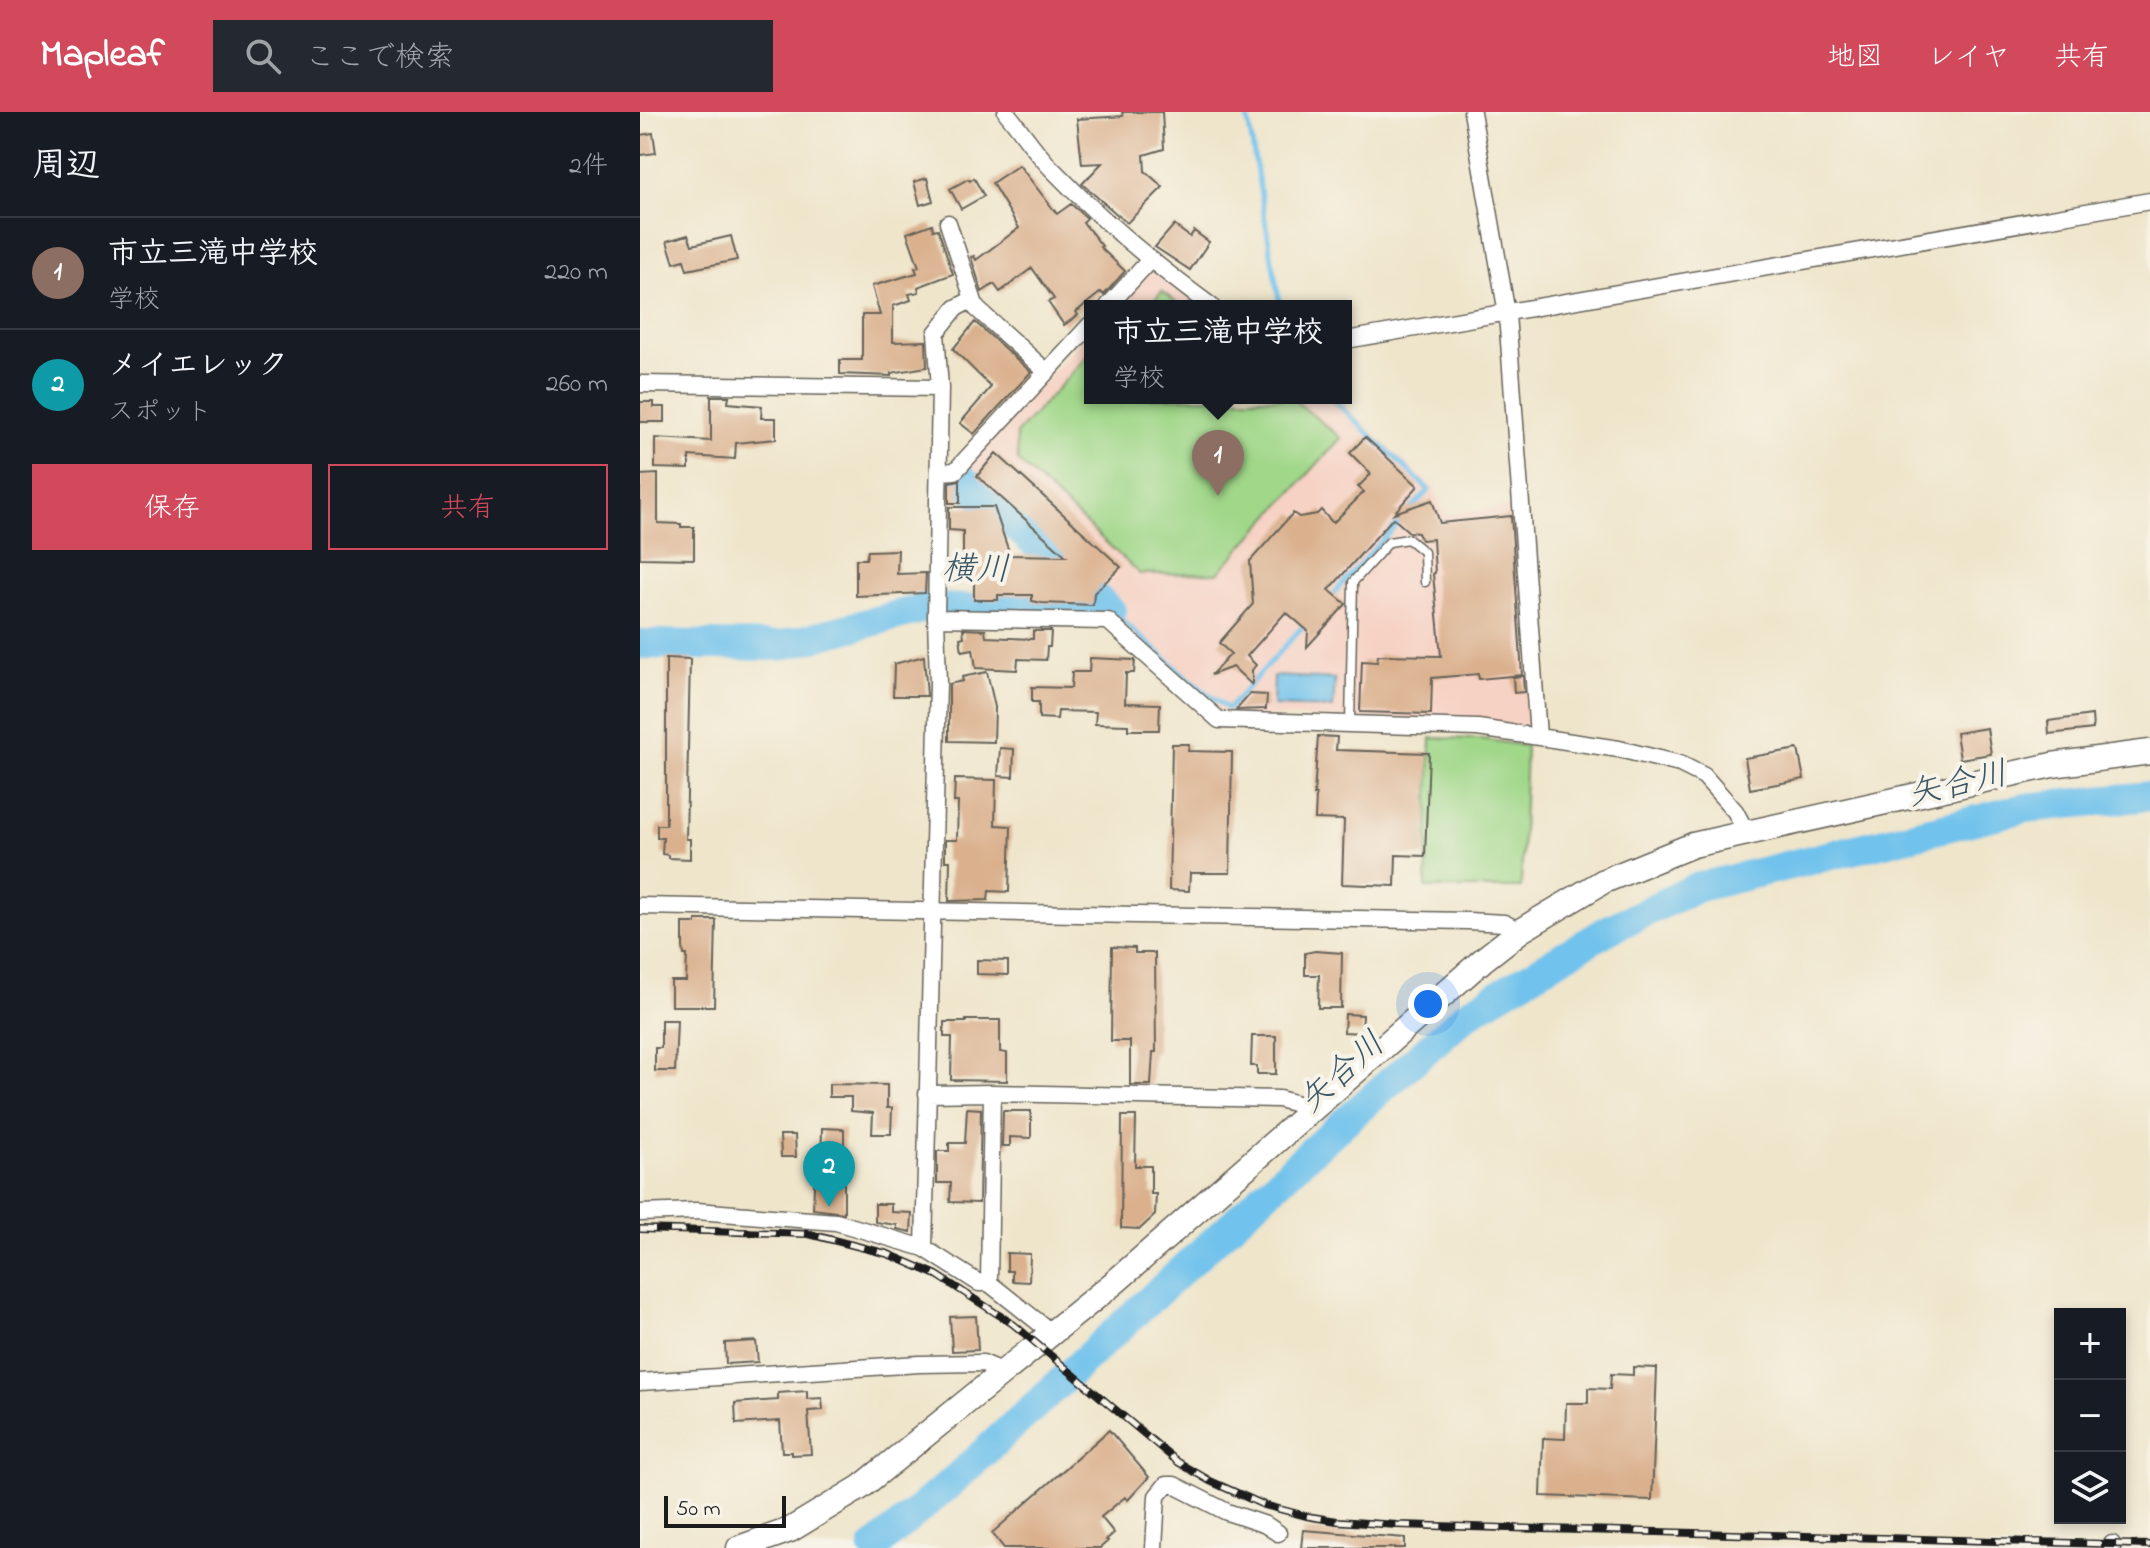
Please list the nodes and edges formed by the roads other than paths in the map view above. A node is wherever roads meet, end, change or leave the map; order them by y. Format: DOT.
graph roads {
  1 [pos="1028,112"];
  2 [pos="1472,112"];
  3 [pos="1010,117"];
  4 [pos="2150,201"];
  5 [pos="948,223"];
  6 [pos="1150,260"];
  7 [pos="973,299"];
  8 [pos="1113,300"];
  9 [pos="1203,300"];
  10 [pos="1507,314"];
  11 [pos="1084,332"];
  12 [pos="1352,339"];
  13 [pos="1047,372"];
  14 [pos="640,384"];
  15 [pos="940,388"];
  16 [pos="940,472"];
  17 [pos="1425,582"];
  18 [pos="936,613"];
  19 [pos="1350,724"];
  20 [pos="1538,736"];
  21 [pos="2150,752"];
  22 [pos="1746,832"];
  23 [pos="640,906"];
  24 [pos="932,912"];
  25 [pos="1520,931"];
  26 [pos="992,1093"];
  27 [pos="927,1094"];
  28 [pos="1312,1108"];
  29 [pos="640,1213"];
  30 [pos="924,1248"];
  31 [pos="989,1283"];
  32 [pos="1052,1333"];
  33 [pos="1004,1372"];
  34 [pos="640,1382"];
  35 [pos="1278,1533"];
  36 [pos="739,1548"];
  37 [pos="1154,1548"];
  1 -- 3 [label="street"];
  2 -- 10 [label="street"];
  3 -- 6 [label="street"];
  4 -- 10 [label="street"];
  5 -- 7 [label="street"];
  6 -- 8 [label="street"];
  6 -- 9 [label="street"];
  7 -- 13 [label="street"];
  7 -- 15 [label="street"];
  10 -- 12 [label="street"];
  10 -- 20 [label="street"];
  11 -- 13 [label="street"];
  13 -- 16 [label="street"];
  14 -- 15 [label="street"];
  15 -- 16 [label="street"];
  16 -- 18 [label="street"];
  17 -- 19 [label="lane"];
  18 -- 19 [label="street"];
  18 -- 24 [label="street"];
  19 -- 20 [label="street"];
  20 -- 22 [label="street"];
  21 -- 22 [label="street"];
  22 -- 25 [label="street"];
  23 -- 24 [label="street"];
  24 -- 25 [label="street"];
  24 -- 27 [label="street"];
  25 -- 28 [label="street"];
  26 -- 27 [label="street"];
  26 -- 28 [label="street"];
  26 -- 31 [label="street"];
  27 -- 30 [label="street"];
  28 -- 32 [label="street"];
  29 -- 30 [label="street"];
  30 -- 31 [label="street"];
  31 -- 32 [label="street"];
  32 -- 33 [label="street"];
  33 -- 34 [label="street"];
  33 -- 36 [label="street"];
  35 -- 37 [label="street"];
}
